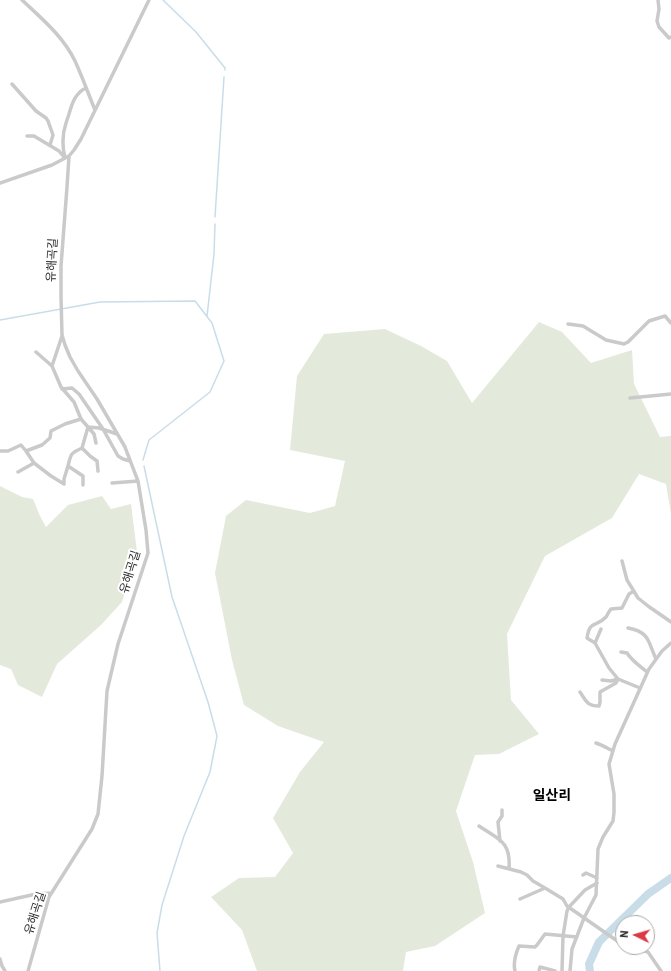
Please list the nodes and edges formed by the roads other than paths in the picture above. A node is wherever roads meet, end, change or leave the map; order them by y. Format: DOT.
graph roads {
  1 [pos="22,0"];
  2 [pos="149,0"];
  3 [pos="658,0"];
  4 [pos="671,37"];
  5 [pos="12,84"];
  6 [pos="86,88"];
  7 [pos="95,110"];
  8 [pos="27,136"];
  9 [pos="50,146"];
  10 [pos="69,156"];
  11 [pos="65,158"];
  12 [pos="0,183"];
  13 [pos="671,323"];
  14 [pos="568,324"];
  15 [pos="62,335"];
  16 [pos="36,352"];
  17 [pos="52,366"];
  18 [pos="62,389"];
  19 [pos="671,394"];
  20 [pos="630,398"];
  21 [pos="81,419"];
  22 [pos="88,427"];
  23 [pos="103,429"];
  24 [pos="117,434"];
  25 [pos="96,443"];
  26 [pos="82,448"];
  27 [pos="0,451"];
  28 [pos="26,451"];
  29 [pos="130,461"];
  30 [pos="34,463"];
  31 [pos="68,466"];
  32 [pos="98,471"];
  33 [pos="18,472"];
  34 [pos="138,481"];
  35 [pos="112,482"];
  36 [pos="83,485"];
  37 [pos="622,561"];
  38 [pos="634,590"];
  39 [pos="671,622"];
  40 [pos="628,628"];
  41 [pos="601,629"];
  42 [pos="595,643"];
  43 [pos="671,643"];
  44 [pos="621,652"];
  45 [pos="656,659"];
  46 [pos="647,672"];
  47 [pos="618,679"];
  48 [pos="602,680"];
  49 [pos="640,688"];
  50 [pos="580,692"];
  51 [pos="596,743"];
  52 [pos="613,751"];
  53 [pos="502,810"];
  54 [pos="479,826"];
  55 [pos="500,841"];
  56 [pos="498,866"];
  57 [pos="509,869"];
  58 [pos="583,875"];
  59 [pos="597,880"];
  60 [pos="545,888"];
  61 [pos="51,893"];
  62 [pos="520,899"];
  63 [pos="0,902"];
  64 [pos="569,907"];
  65 [pos="584,918"];
  66 [pos="563,936"];
  67 [pos="577,937"];
  68 [pos="615,939"];
  69 [pos="650,955"];
  70 [pos="0,959"];
  71 [pos="5,971"];
  72 [pos="28,971"];
  73 [pos="515,971"];
  74 [pos="539,971"];
  75 [pos="555,971"];
  76 [pos="562,971"];
  77 [pos="570,971"];
  78 [pos="661,971"];
  1 -- 6 [label="street"];
  2 -- 7 [label="street"];
  3 -- 4 [label="street"];
  5 -- 9 [label="street"];
  6 -- 7 [label="street"];
  6 -- 11 [label="street"];
  7 -- 10 [label="street"];
  8 -- 9 [label="street"];
  9 -- 11 [label="street"];
  10 -- 11 [label="street"];
  10 -- 15 [label="street, 유해곡길"];
  11 -- 12 [label="street"];
  13 -- 14 [label="street"];
  15 -- 17 [label="street"];
  15 -- 24 [label="street, 유해곡길"];
  16 -- 17 [label="street"];
  17 -- 18 [label="street"];
  18 -- 21 [label="street"];
  18 -- 23 [label="street"];
  19 -- 20 [label="street"];
  21 -- 22 [label="street"];
  21 -- 28 [label="street"];
  22 -- 23 [label="street"];
  22 -- 25 [label="street"];
  22 -- 26 [label="street"];
  23 -- 24 [label="street"];
  23 -- 29 [label="street"];
  24 -- 29 [label="street, 유해곡길"];
  26 -- 31 [label="street"];
  26 -- 32 [label="street"];
  27 -- 28 [label="street"];
  28 -- 30 [label="street"];
  29 -- 34 [label="street, 유해곡길"];
  30 -- 31 [label="street"];
  30 -- 33 [label="street"];
  31 -- 36 [label="street"];
  34 -- 35 [label="street"];
  34 -- 61 [label="street, 유해곡길"];
  37 -- 38 [label="street"];
  38 -- 39 [label="street"];
  38 -- 42 [label="street"];
  40 -- 45 [label="street"];
  41 -- 42 [label="street"];
  42 -- 47 [label="street"];
  43 -- 45 [label="street"];
  44 -- 46 [label="street"];
  45 -- 46 [label="street"];
  46 -- 49 [label="street"];
  47 -- 48 [label="street"];
  47 -- 49 [label="street"];
  47 -- 50 [label="street"];
  49 -- 52 [label="street"];
  51 -- 52 [label="street"];
  52 -- 59 [label="street"];
  53 -- 55 [label="street"];
  54 -- 55 [label="street"];
  55 -- 57 [label="street"];
  56 -- 57 [label="street"];
  57 -- 60 [label="street"];
  58 -- 59 [label="street"];
  59 -- 64 [label="street"];
  59 -- 65 [label="street"];
  60 -- 62 [label="street"];
  60 -- 64 [label="street"];
  61 -- 63 [label="street"];
  61 -- 72 [label="street, 유해곡길"];
  64 -- 65 [label="street"];
  64 -- 66 [label="street"];
  65 -- 67 [label="street"];
  65 -- 68 [label="street"];
  66 -- 67 [label="street"];
  66 -- 73 [label="street"];
  66 -- 76 [label="street"];
  67 -- 77 [label="street"];
  69 -- 78 [label="street"];
  70 -- 71 [label="street"];
  74 -- 75 [label="street"];
}
